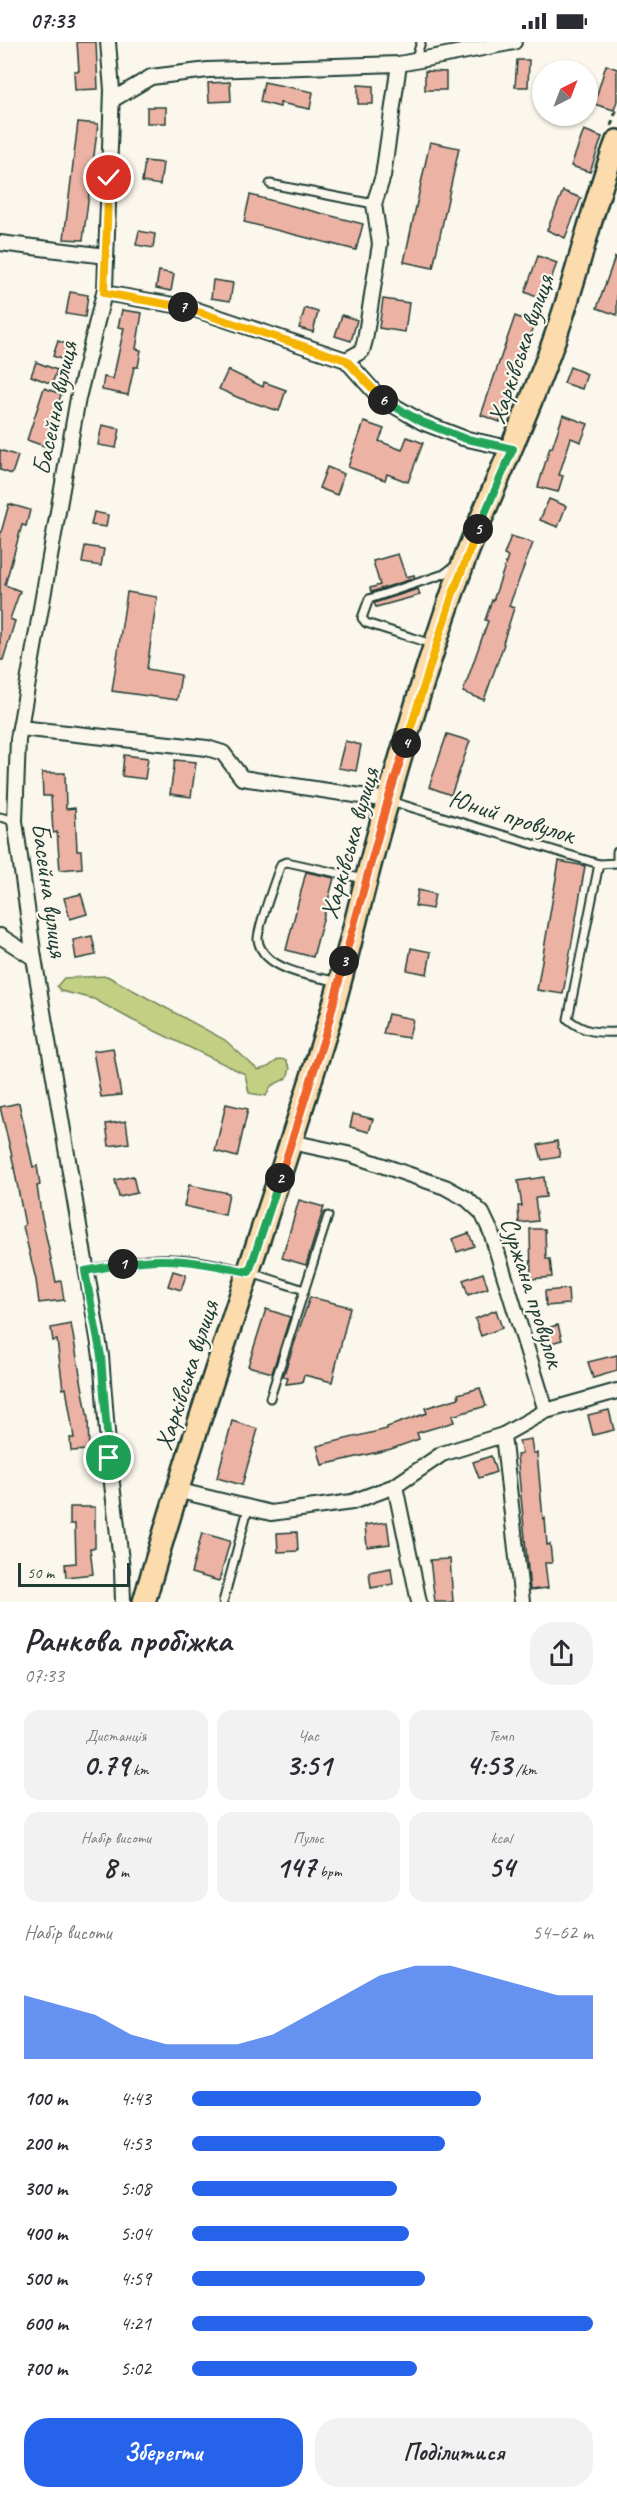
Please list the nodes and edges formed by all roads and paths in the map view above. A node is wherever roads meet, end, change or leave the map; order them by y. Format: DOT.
graph roads {
  1 [pos="108,42"];
  2 [pos="422,42"];
  3 [pos="514,42"];
  4 [pos="415,61"];
  5 [pos="399,64"];
  6 [pos="112,100"];
  7 [pos="617,141"];
  8 [pos="270,184"];
  9 [pos="374,204"];
  10 [pos="0,243"];
  11 [pos="106,256"];
  12 [pos="104,293"];
  13 [pos="346,360"];
  14 [pos="513,449"];
  15 [pos="465,559"];
  16 [pos="436,645"];
  17 [pos="20,728"];
  18 [pos="388,800"];
  19 [pos="0,817"];
  20 [pos="15,821"];
  21 [pos="617,852"];
  22 [pos="599,864"];
  23 [pos="366,879"];
  24 [pos="0,936"];
  25 [pos="34,958"];
  26 [pos="339,982"];
  27 [pos="617,1032"];
  28 [pos="291,1142"];
  29 [pos="328,1216"];
  30 [pos="85,1271"];
  31 [pos="249,1272"];
  32 [pos="304,1290"];
  33 [pos="617,1391"];
  34 [pos="270,1398"];
  35 [pos="546,1411"];
  36 [pos="503,1435"];
  37 [pos="395,1486"];
  38 [pos="176,1490"];
  39 [pos="248,1509"];
  40 [pos="123,1602"];
  41 [pos="144,1602"];
  42 [pos="223,1602"];
  43 [pos="419,1602"];
  44 [pos="522,1602"];
  1 -- 6 [label="street, Басейна вулиця"];
  2 -- 4 [label="lane"];
  3 -- 4 [label="street"];
  4 -- 5 [label="street"];
  5 -- 6 [label="street"];
  5 -- 9 [label="street"];
  6 -- 11 [label="street, Басейна вулиця"];
  7 -- 14 [label="main road, Харківська вулиця"];
  8 -- 9 [label="lane"];
  9 -- 13 [label="street"];
  10 -- 11 [label="street"];
  11 -- 12 [label="street, Басейна вулиця"];
  12 -- 13 [label="street"];
  12 -- 17 [label="street, Басейна вулиця"];
  13 -- 14 [label="street"];
  14 -- 15 [label="main road, Харківська вулиця"];
  15 -- 16 [label="main road, Харківська вулиця"];
  15 -- 16 [label="lane"];
  16 -- 18 [label="main road, Харківська вулиця"];
  17 -- 18 [label="street"];
  17 -- 20 [label="street, Басейна вулиця"];
  18 -- 22 [label="lane, Юний провулок"];
  18 -- 23 [label="main road, Харківська вулиця"];
  19 -- 20 [label="lane"];
  20 -- 25 [label="street, Басейна вулиця"];
  21 -- 22 [label="lane"];
  22 -- 27 [label="lane, Юний провулок"];
  23 -- 26 [label="main road, Харківська вулиця"];
  23 -- 26 [label="lane"];
  24 -- 25 [label="street"];
  25 -- 30 [label="street, Басейна вулиця"];
  26 -- 28 [label="main road, Харківська вулиця"];
  28 -- 31 [label="main road, Харківська вулиця"];
  28 -- 35 [label="street, Суржана провулок"];
  29 -- 32 [label="lane"];
  30 -- 31 [label="lane"];
  30 -- 40 [label="street, Басейна вулиця"];
  31 -- 32 [label="lane"];
  31 -- 38 [label="main road, Харківська вулиця"];
  32 -- 34 [label="lane"];
  33 -- 35 [label="street"];
  35 -- 36 [label="street"];
  36 -- 37 [label="street"];
  36 -- 44 [label="street"];
  37 -- 39 [label="street"];
  37 -- 43 [label="street"];
  38 -- 39 [label="street"];
  38 -- 41 [label="main road, Харківська вулиця"];
  39 -- 42 [label="lane"];
}
